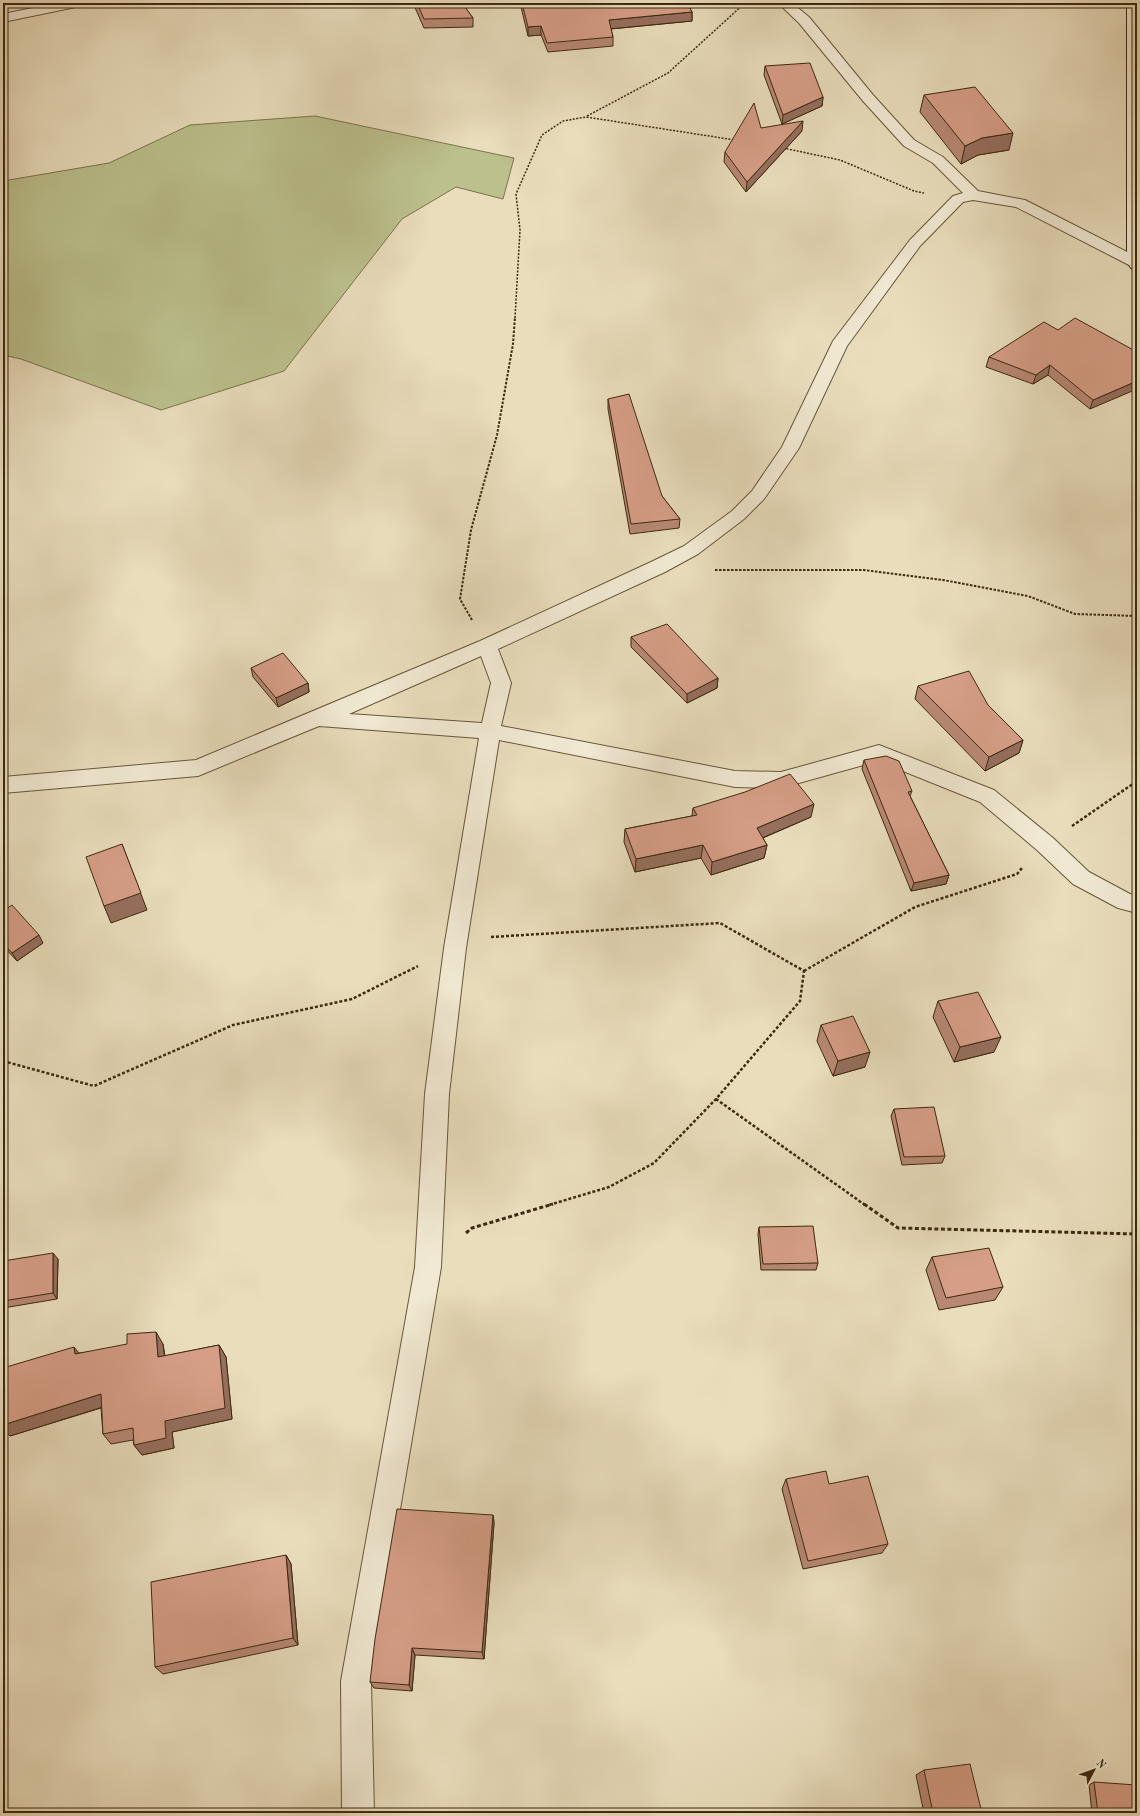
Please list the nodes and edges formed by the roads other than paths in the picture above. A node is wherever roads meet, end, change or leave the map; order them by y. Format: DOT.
graph roads {
  1 [pos="76,3"];
  2 [pos="784,3"];
  3 [pos="1133,3"];
  4 [pos="3,18"];
  5 [pos="966,197"];
  6 [pos="1136,264"];
  7 [pos="487,646"];
  8 [pos="317,719"];
  9 [pos="490,731"];
  10 [pos="3,786"];
  11 [pos="1137,904"];
  12 [pos="358,1813"];
  1 -- 4 [label="street"];
  2 -- 5 [label="street"];
  3 -- 6 [label="street"];
  5 -- 6 [label="street"];
  5 -- 7 [label="street"];
  7 -- 8 [label="street"];
  7 -- 9 [label="street"];
  8 -- 9 [label="street"];
  8 -- 10 [label="street"];
  9 -- 11 [label="street"];
  9 -- 12 [label="street"];
}
